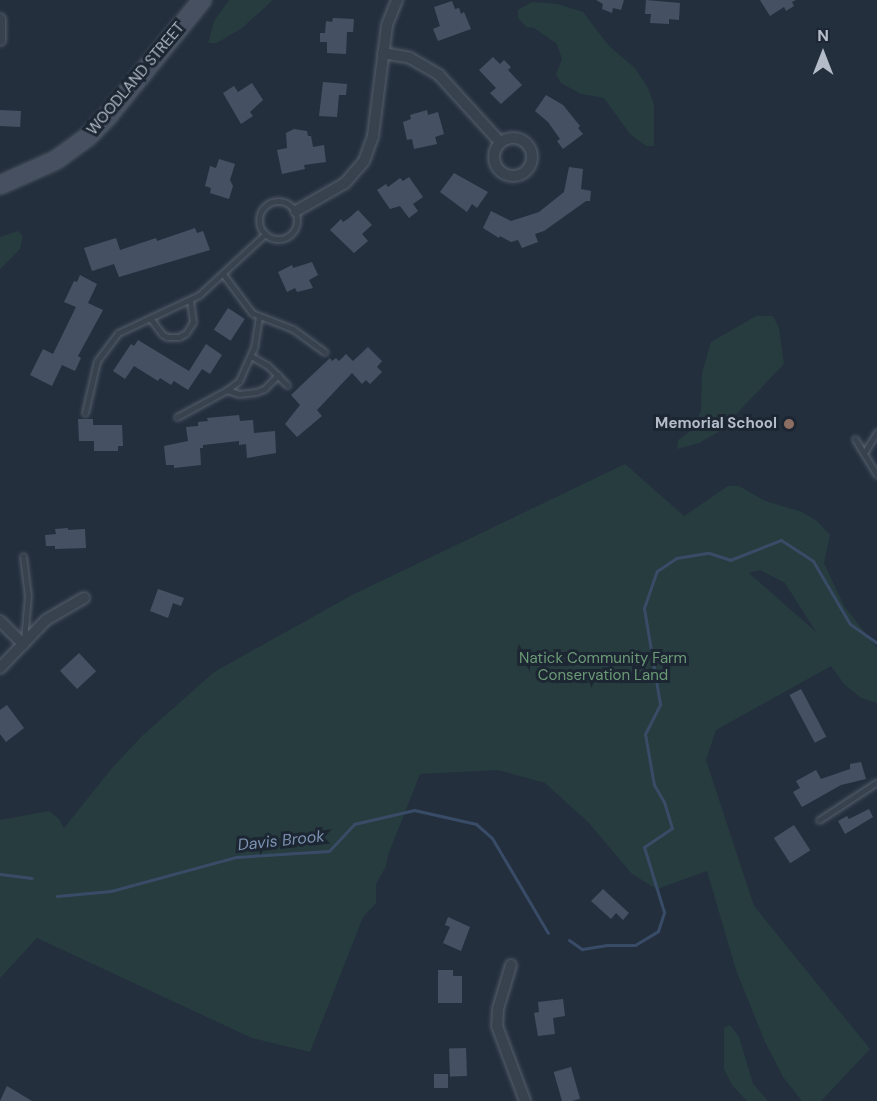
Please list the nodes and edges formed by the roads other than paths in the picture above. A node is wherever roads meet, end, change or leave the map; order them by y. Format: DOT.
graph roads {
  1 [pos="202,0"];
  2 [pos="397,0"];
  3 [pos="0,19"];
  4 [pos="0,40"];
  5 [pos="383,53"];
  6 [pos="500,142"];
  7 [pos="0,185"];
  8 [pos="296,211"];
  9 [pos="265,234"];
  10 [pos="223,274"];
  11 [pos="190,301"];
  12 [pos="259,317"];
  13 [pos="150,318"];
  14 [pos="325,352"];
  15 [pos="251,356"];
  16 [pos="278,375"];
  17 [pos="287,385"];
  18 [pos="227,390"];
  19 [pos="85,413"];
  20 [pos="177,417"];
  21 [pos="877,432"];
  22 [pos="855,439"];
  23 [pos="864,453"];
  24 [pos="877,475"];
  25 [pos="23,556"];
  26 [pos="84,598"];
  27 [pos="0,621"];
  28 [pos="23,644"];
  29 [pos="0,668"];
  30 [pos="877,782"];
  31 [pos="819,820"];
  32 [pos="511,965"];
  33 [pos="525,1101"];
  1 -- 7 [label="street, WOODLAND STREET"];
  2 -- 5 [label="street"];
  3 -- 4 [label="street"];
  5 -- 6 [label="street"];
  5 -- 8 [label="street"];
  8 -- 9 [label="lane"];
  8 -- 9 [label="lane"];
  9 -- 10 [label="lane"];
  10 -- 11 [label="lane"];
  10 -- 12 [label="lane"];
  11 -- 13 [label="lane"];
  11 -- 13 [label="lane"];
  12 -- 14 [label="lane"];
  12 -- 15 [label="lane"];
  13 -- 19 [label="lane"];
  15 -- 16 [label="lane"];
  15 -- 18 [label="lane"];
  16 -- 17 [label="lane"];
  16 -- 18 [label="lane"];
  18 -- 20 [label="lane"];
  21 -- 23 [label="lane"];
  22 -- 23 [label="lane"];
  23 -- 24 [label="lane"];
  25 -- 28 [label="lane"];
  26 -- 28 [label="street"];
  27 -- 28 [label="street"];
  28 -- 29 [label="street"];
  30 -- 31 [label="lane"];
  32 -- 33 [label="street"];
}
